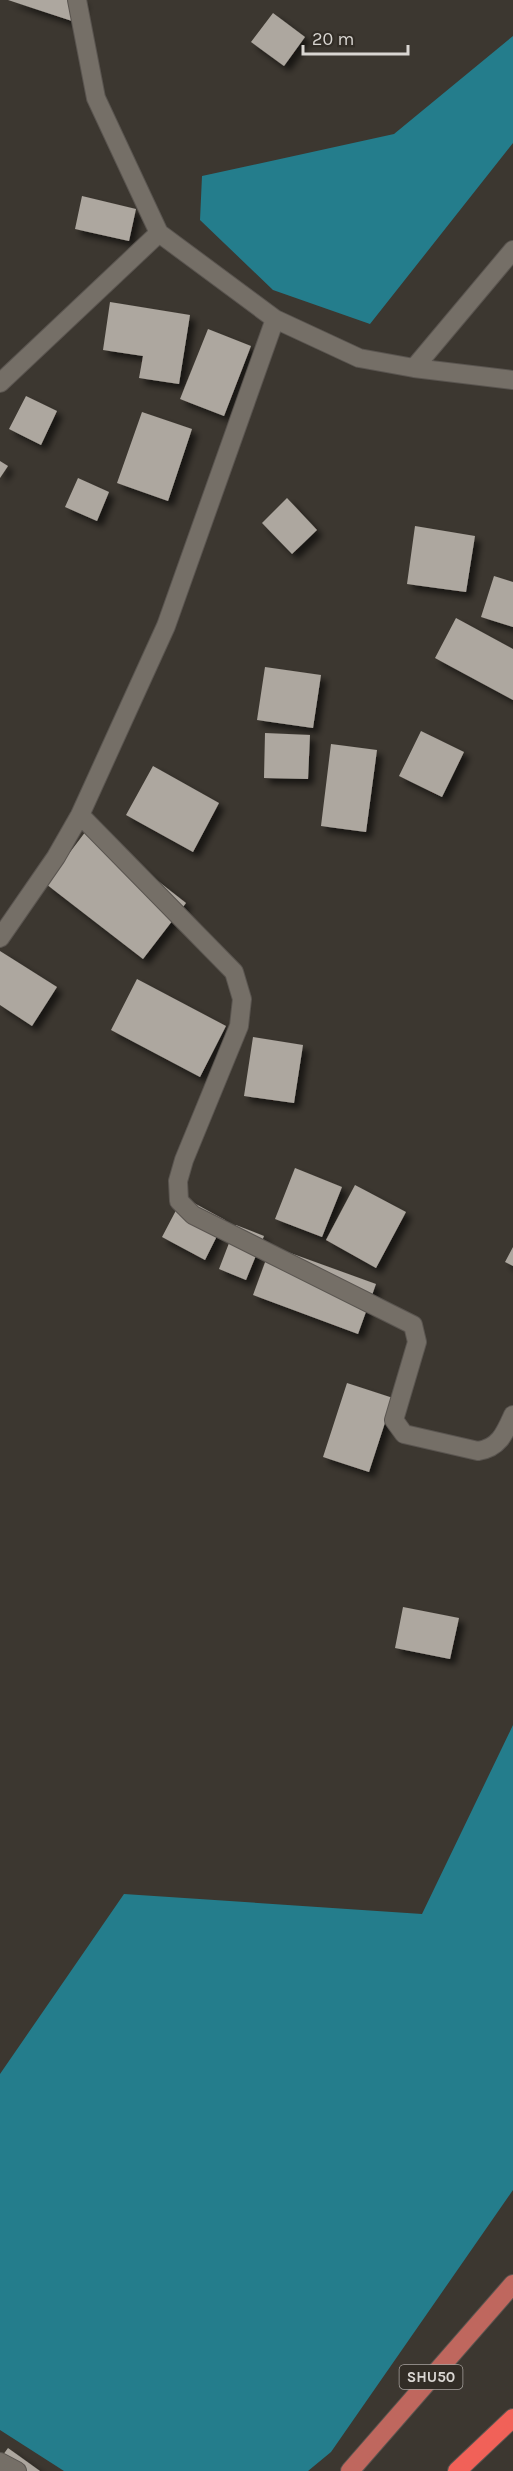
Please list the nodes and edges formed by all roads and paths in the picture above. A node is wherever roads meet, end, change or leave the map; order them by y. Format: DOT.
graph roads {
  1 [pos="77,0"];
  2 [pos="159,233"];
  3 [pos="513,250"];
  4 [pos="275,319"];
  5 [pos="414,368"];
  6 [pos="513,380"];
  7 [pos="0,383"];
  8 [pos="80,816"];
  9 [pos="0,938"];
  10 [pos="513,1415"];
  11 [pos="513,2284"];
  12 [pos="513,2418"];
  13 [pos="0,2462"];
  14 [pos="17,2471"];
  15 [pos="351,2471"];
  16 [pos="457,2471"];
  1 -- 2 [label="street"];
  2 -- 4 [label="street"];
  2 -- 7 [label="street"];
  3 -- 5 [label="street"];
  4 -- 5 [label="street"];
  4 -- 8 [label="street"];
  5 -- 6 [label="street"];
  8 -- 9 [label="street"];
  8 -- 10 [label="street"];
  11 -- 15 [label="main road, SHU50"];
  12 -- 16 [label="highway"];
  13 -- 14 [label="street"];
}
